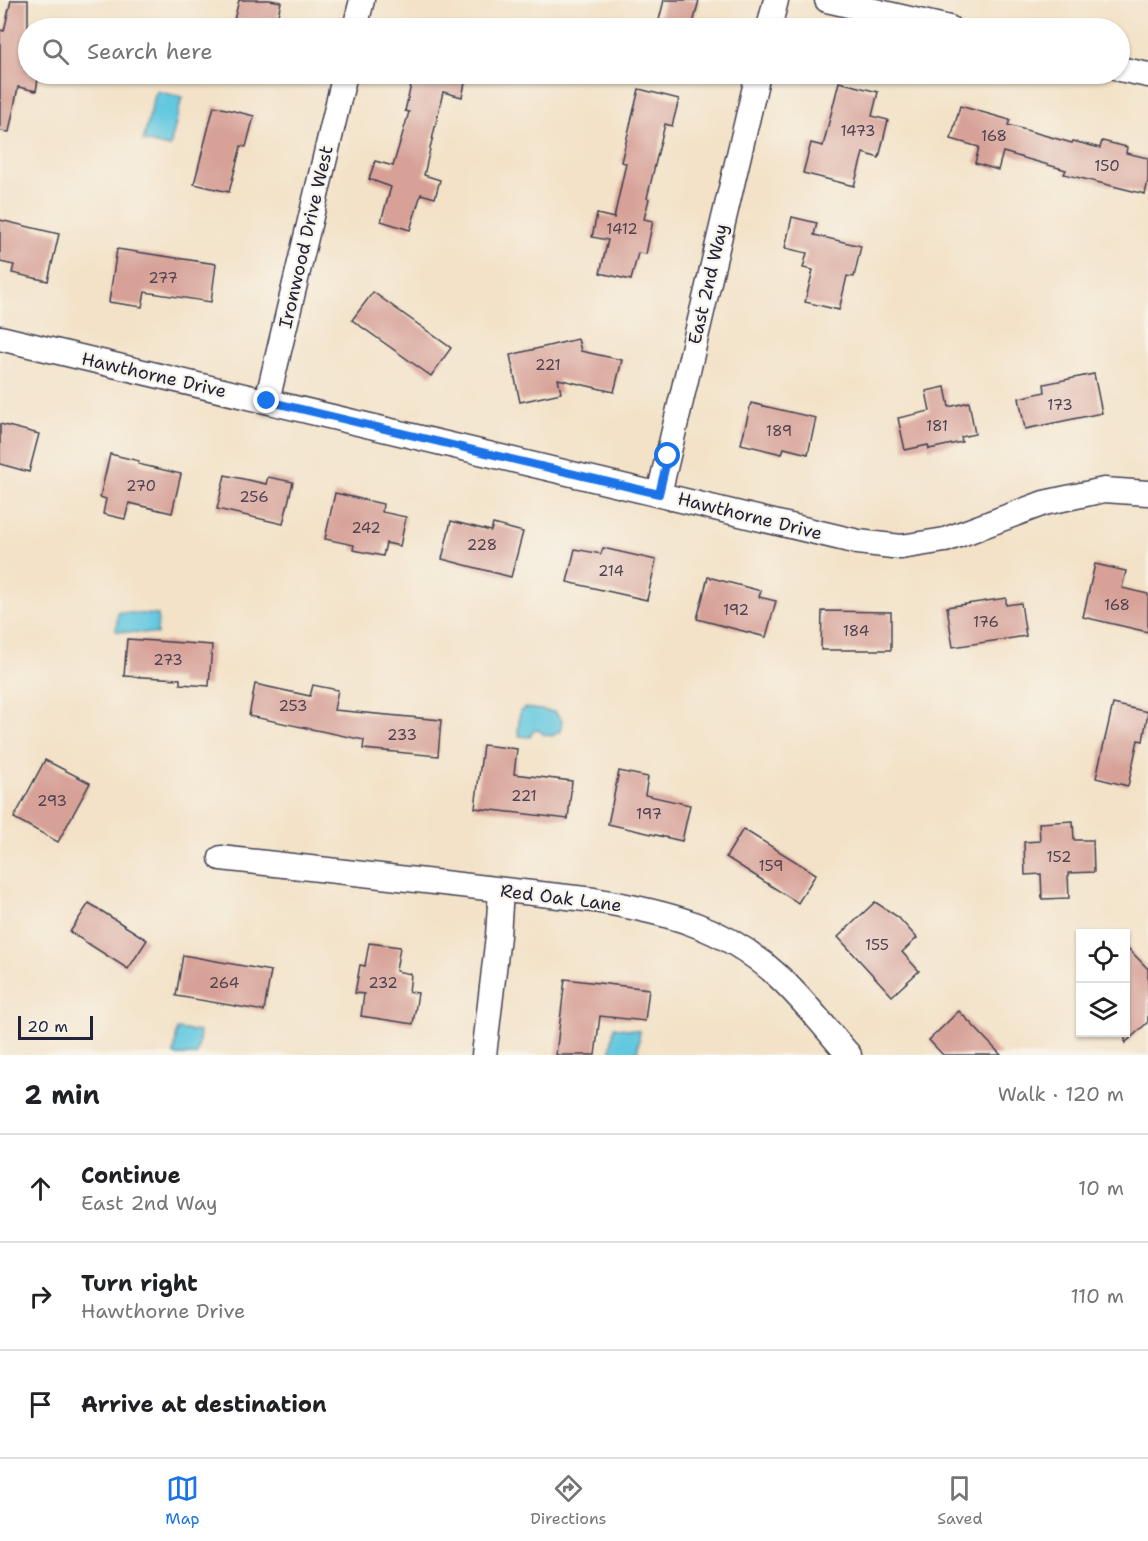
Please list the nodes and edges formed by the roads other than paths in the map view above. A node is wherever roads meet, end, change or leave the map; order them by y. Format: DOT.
graph roads {
  1 [pos="362,0"];
  2 [pos="776,0"];
  3 [pos="827,0"];
  4 [pos="358,18"];
  5 [pos="772,18"];
  6 [pos="905,18"];
  7 [pos="1130,71"];
  8 [pos="1148,75"];
  9 [pos="343,84"];
  10 [pos="756,84"];
  11 [pos="0,338"];
  12 [pos="267,401"];
  13 [pos="1148,493"];
  14 [pos="659,494"];
  15 [pos="221,858"];
  16 [pos="501,890"];
  17 [pos="484,1055"];
  18 [pos="849,1055"];
  1 -- 4 [label="street"];
  2 -- 5 [label="street"];
  3 -- 6 [label="street"];
  7 -- 8 [label="street"];
  9 -- 12 [label="street, Ironwood Drive West"];
  10 -- 14 [label="street, East 2nd Way"];
  11 -- 12 [label="street, Hawthorne Drive"];
  12 -- 14 [label="street, Hawthorne Drive"];
  13 -- 14 [label="street, Hawthorne Drive"];
  15 -- 16 [label="street, Red Oak Lane"];
  16 -- 17 [label="street"];
  16 -- 18 [label="street, Red Oak Lane"];
}
